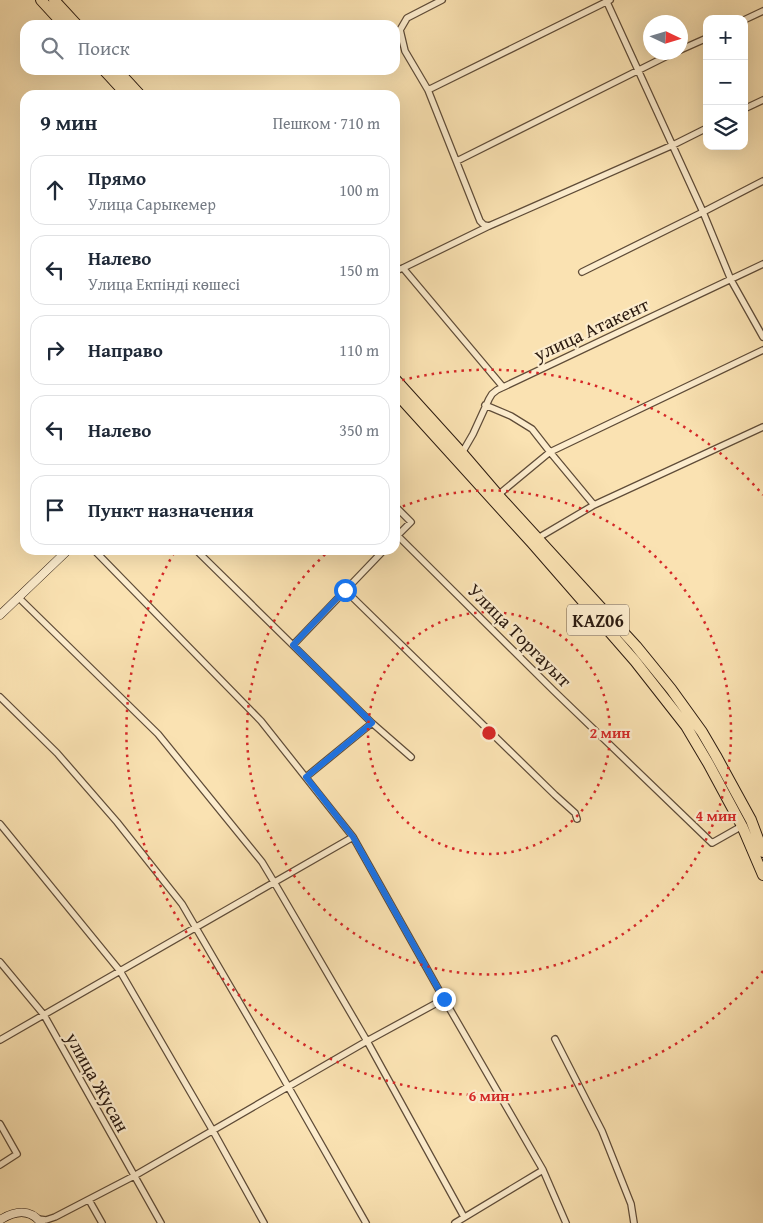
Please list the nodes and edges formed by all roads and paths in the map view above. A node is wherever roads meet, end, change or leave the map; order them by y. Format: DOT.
graph roads {
  1 [pos="41,0"];
  2 [pos="54,0"];
  3 [pos="442,0"];
  4 [pos="608,0"];
  5 [pos="763,11"];
  6 [pos="748,18"];
  7 [pos="59,20"];
  8 [pos="72,20"];
  9 [pos="703,40"];
  10 [pos="688,46"];
  11 [pos="659,60"];
  12 [pos="639,70"];
  13 [pos="109,75"];
  14 [pos="122,75"];
  15 [pos="122,90"];
  16 [pos="135,90"];
  17 [pos="428,90"];
  18 [pos="763,100"];
  19 [pos="748,107"];
  20 [pos="703,130"];
  21 [pos="672,145"];
  22 [pos="457,161"];
  23 [pos="763,181"];
  24 [pos="704,212"];
  25 [pos="489,226"];
  26 [pos="763,264"];
  27 [pos="403,268"];
  28 [pos="400,269"];
  29 [pos="582,272"];
  30 [pos="731,280"];
  31 [pos="763,337"];
  32 [pos="763,350"];
  33 [pos="400,384"];
  34 [pos="503,387"];
  35 [pos="400,398"];
  36 [pos="485,405"];
  37 [pos="763,427"];
  38 [pos="462,452"];
  39 [pos="550,452"];
  40 [pos="498,495"];
  41 [pos="594,504"];
  42 [pos="400,511"];
  43 [pos="400,533"];
  44 [pos="538,538"];
  45 [pos="400,541"];
  46 [pos="63,555"];
  47 [pos="99,555"];
  48 [pos="201,555"];
  49 [pos="379,555"];
  50 [pos="345,590"];
  51 [pos="18,597"];
  52 [pos="0,615"];
  53 [pos="293,645"];
  54 [pos="632,650"];
  55 [pos="0,697"];
  56 [pos="372,723"];
  57 [pos="410,757"];
  58 [pos="306,777"];
  59 [pos="577,819"];
  60 [pos="0,824"];
  61 [pos="742,826"];
  62 [pos="353,837"];
  63 [pos="763,852"];
  64 [pos="763,875"];
  65 [pos="274,882"];
  66 [pos="196,927"];
  67 [pos="0,962"];
  68 [pos="120,971"];
  69 [pos="444,999"];
  70 [pos="44,1015"];
  71 [pos="555,1039"];
  72 [pos="0,1040"];
  73 [pos="366,1041"];
  74 [pos="288,1087"];
  75 [pos="0,1124"];
  76 [pos="213,1131"];
  77 [pos="0,1165"];
  78 [pos="543,1170"];
  79 [pos="134,1176"];
  80 [pos="89,1200"];
  81 [pos="0,1213"];
  82 [pos="9,1214"];
  83 [pos="55,1217"];
  84 [pos="464,1218"];
  85 [pos="0,1220"];
  86 [pos="39,1221"];
  87 [pos="50,1223"];
  88 [pos="102,1223"];
  89 [pos="161,1223"];
  90 [pos="264,1223"];
  91 [pos="366,1223"];
  92 [pos="455,1223"];
  93 [pos="566,1223"];
  94 [pos="634,1223"];
  1 -- 7 [label="highway"];
  2 -- 8 [label="highway"];
  3 -- 17 [label="street"];
  4 -- 12 [label="street"];
  4 -- 17 [label="street"];
  5 -- 6 [label="street"];
  9 -- 10 [label="street"];
  11 -- 12 [label="street"];
  12 -- 21 [label="street"];
  12 -- 22 [label="street"];
  13 -- 15 [label="highway"];
  14 -- 16 [label="highway"];
  17 -- 22 [label="street"];
  18 -- 19 [label="street"];
  20 -- 21 [label="street"];
  21 -- 24 [label="street"];
  21 -- 25 [label="street"];
  22 -- 25 [label="street"];
  23 -- 24 [label="street"];
  24 -- 29 [label="street"];
  24 -- 30 [label="street"];
  25 -- 27 [label="street"];
  26 -- 30 [label="street, улица Атакент"];
  27 -- 28 [label="street"];
  27 -- 34 [label="street"];
  30 -- 31 [label="street"];
  30 -- 34 [label="street, улица Атакент"];
  32 -- 39 [label="street"];
  33 -- 38 [label="highway, KАZ06"];
  34 -- 36 [label="street, улица Атакент"];
  35 -- 54 [label="highway, KАZ06"];
  36 -- 38 [label="street, улица Атакент"];
  36 -- 39 [label="street"];
  37 -- 41 [label="street"];
  38 -- 40 [label="highway, KАZ06"];
  39 -- 40 [label="street"];
  39 -- 41 [label="street"];
  40 -- 44 [label="highway, KАZ06"];
  41 -- 44 [label="street"];
  42 -- 43 [label="street"];
  44 -- 54 [label="highway, KАZ06"];
  45 -- 61 [label="street, Улица Торгауыт"];
  46 -- 51 [label="main road"];
  47 -- 58 [label="street"];
  48 -- 53 [label="street"];
  49 -- 50 [label="street"];
  50 -- 53 [label="street"];
  50 -- 59 [label="street"];
  51 -- 52 [label="main road"];
  51 -- 65 [label="street"];
  53 -- 56 [label="street"];
  54 -- 61 [label="highway, KАZ06"];
  54 -- 63 [label="highway, KАZ06"];
  55 -- 66 [label="street"];
  56 -- 57 [label="street"];
  56 -- 58 [label="street"];
  58 -- 62 [label="street"];
  60 -- 68 [label="street"];
  61 -- 64 [label="highway, KАZ06"];
  62 -- 65 [label="street"];
  62 -- 69 [label="street"];
  65 -- 66 [label="street"];
  65 -- 73 [label="street"];
  66 -- 68 [label="street"];
  66 -- 74 [label="street"];
  67 -- 70 [label="street, улица Жусан"];
  68 -- 70 [label="street"];
  68 -- 76 [label="street"];
  69 -- 73 [label="street"];
  69 -- 78 [label="street"];
  70 -- 72 [label="street"];
  70 -- 79 [label="street, улица Жусан"];
  71 -- 94 [label="street"];
  73 -- 74 [label="street"];
  73 -- 84 [label="street"];
  74 -- 76 [label="street"];
  74 -- 91 [label="street"];
  75 -- 77 [label="street"];
  76 -- 79 [label="street"];
  76 -- 90 [label="street"];
  78 -- 84 [label="street"];
  78 -- 93 [label="street"];
  79 -- 80 [label="street"];
  79 -- 89 [label="street, улица Жусан"];
  80 -- 83 [label="street"];
  80 -- 88 [label="street"];
  81 -- 82 [label="main road"];
  82 -- 85 [label="main road"];
  82 -- 86 [label="main road"];
  83 -- 86 [label="street"];
  83 -- 87 [label="street"];
  84 -- 92 [label="street"];
}
